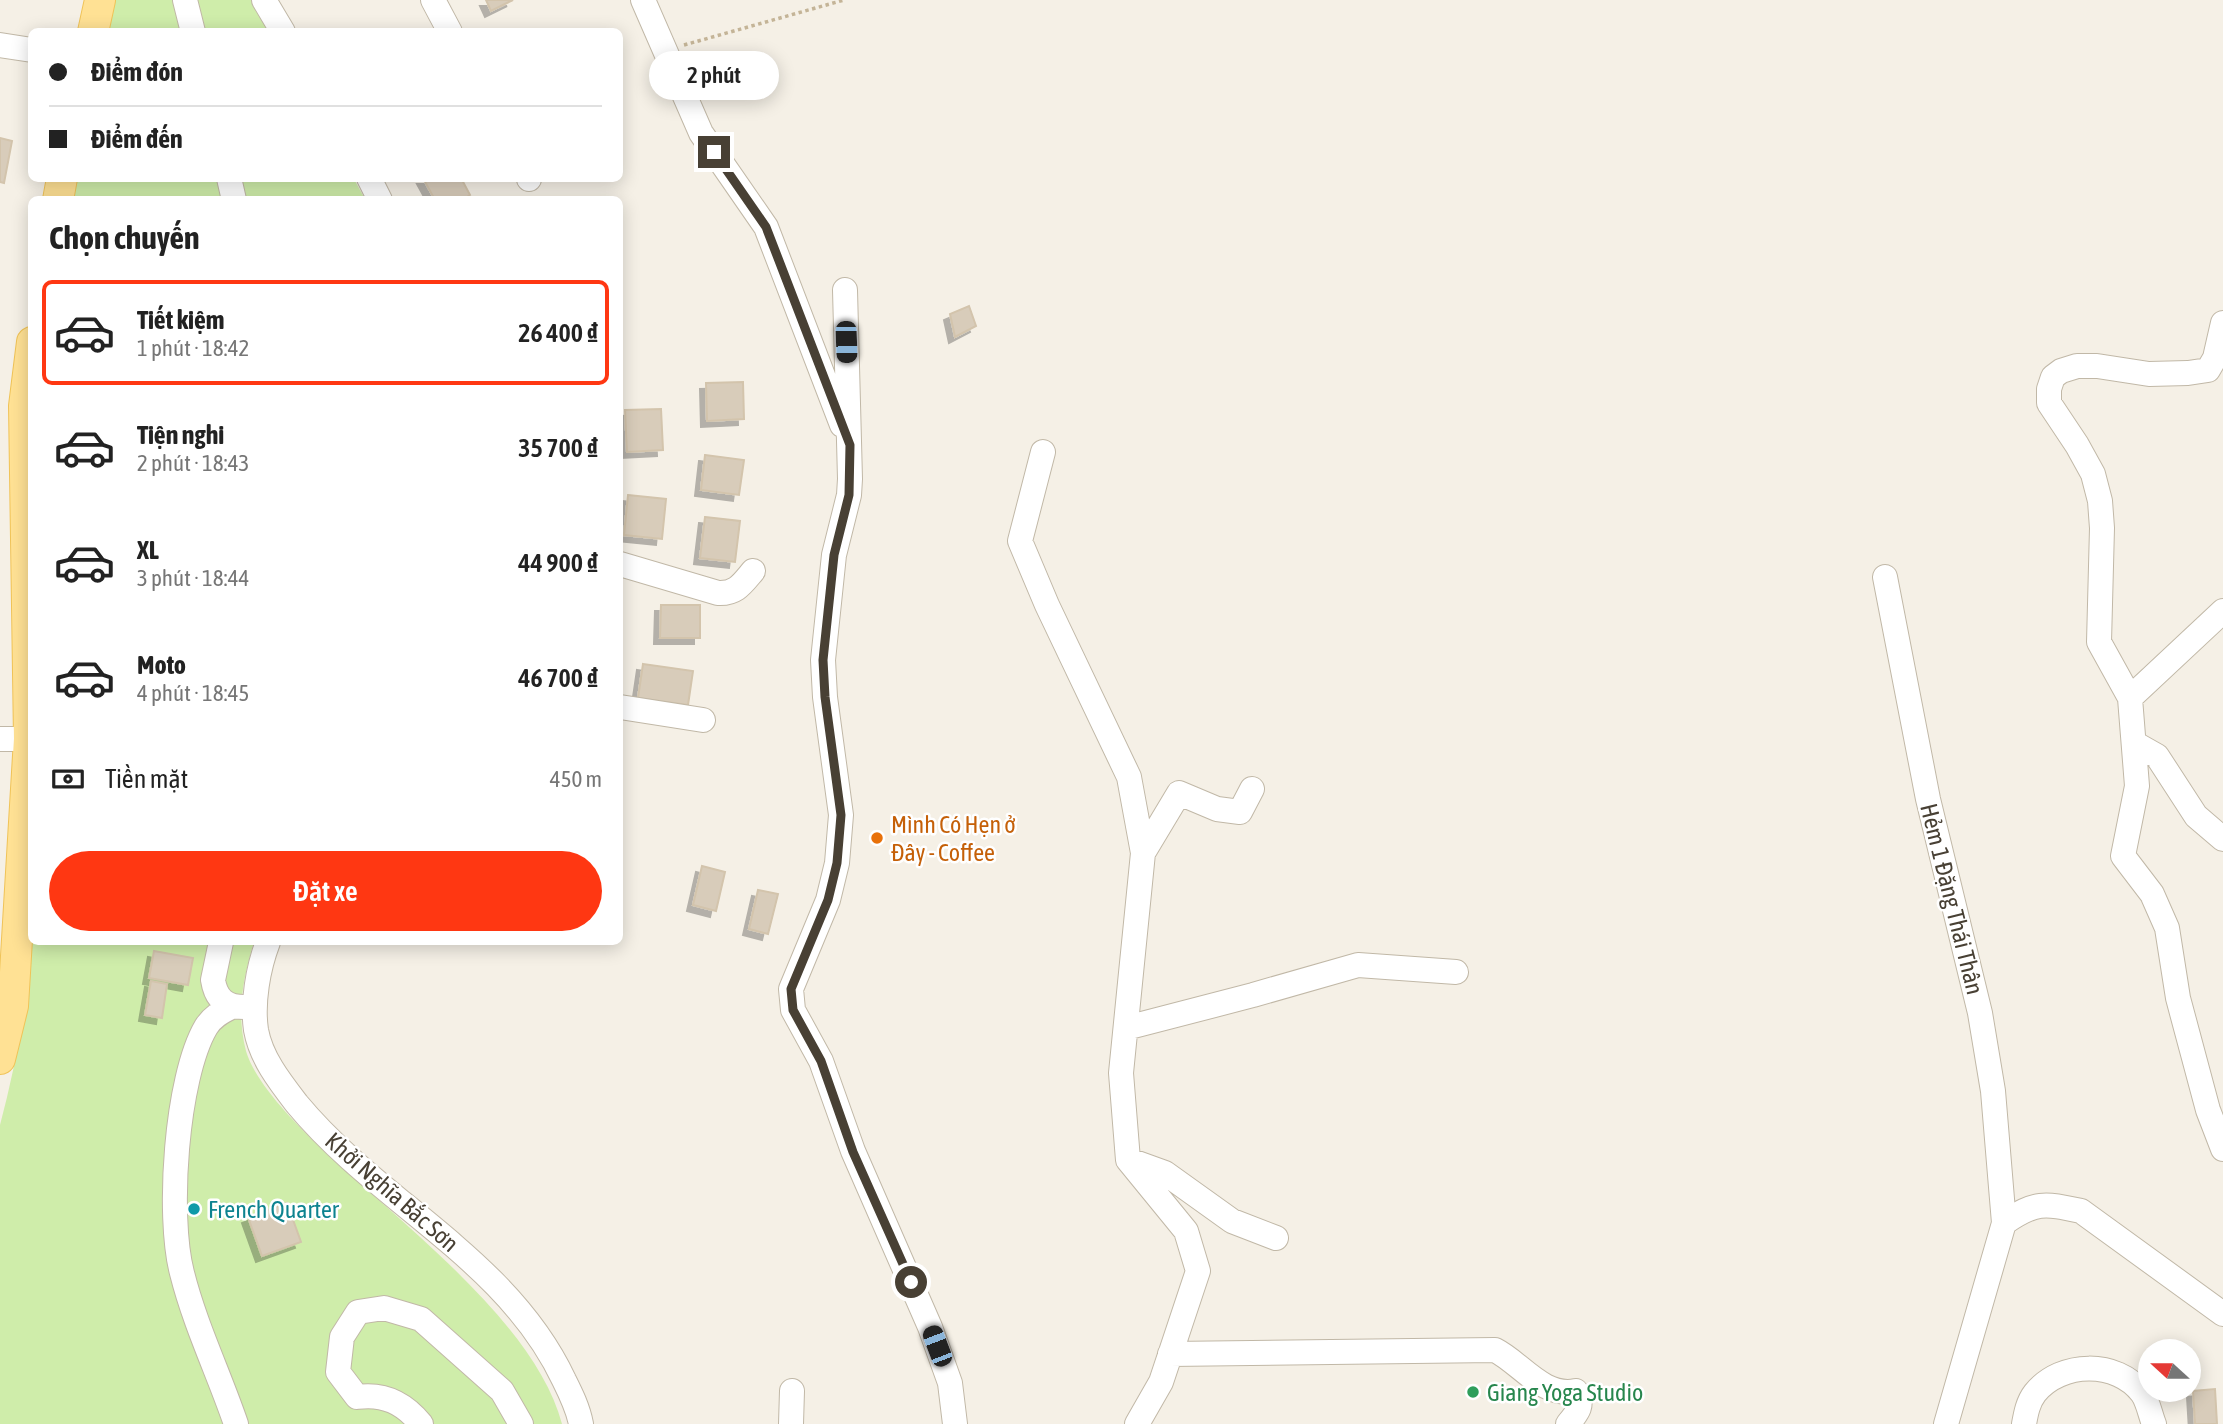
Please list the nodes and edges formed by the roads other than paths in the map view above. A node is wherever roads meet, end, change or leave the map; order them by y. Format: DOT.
graph roads {
  1 [pos="100,0"];
  2 [pos="185,0"];
  3 [pos="264,0"];
  4 [pos="433,0"];
  5 [pos="643,0"];
  6 [pos="94,28"];
  7 [pos="192,28"];
  8 [pos="281,28"];
  9 [pos="448,28"];
  10 [pos="0,45"];
  11 [pos="28,49"];
  12 [pos="845,290"];
  13 [pos="2223,323"];
  14 [pos="28,374"];
  15 [pos="850,445"];
  16 [pos="1043,452"];
  17 [pos="623,565"];
  18 [pos="753,570"];
  19 [pos="1885,577"];
  20 [pos="2223,611"];
  21 [pos="2130,698"];
  22 [pos="623,707"];
  23 [pos="703,720"];
  24 [pos="14,739"];
  25 [pos="2134,743"];
  26 [pos="1252,789"];
  27 [pos="2223,839"];
  28 [pos="1143,853"];
  29 [pos="220,945"];
  30 [pos="267,945"];
  31 [pos="1456,972"];
  32 [pos="7,991"];
  33 [pos="243,1007"];
  34 [pos="1126,1028"];
  35 [pos="0,1059"];
  36 [pos="2223,1149"];
  37 [pos="1128,1160"];
  38 [pos="2004,1223"];
  39 [pos="1276,1238"];
  40 [pos="2223,1314"];
  41 [pos="1170,1354"];
  42 [pos="792,1391"];
  43 [pos="236,1424"];
  44 [pos="421,1424"];
  45 [pos="521,1424"];
  46 [pos="581,1424"];
  47 [pos="791,1424"];
  48 [pos="955,1424"];
  49 [pos="1137,1424"];
  50 [pos="1568,1424"];
  51 [pos="1946,1424"];
  52 [pos="2024,1424"];
  53 [pos="2154,1424"];
  1 -- 6 [label="main road"];
  2 -- 7 [label="street"];
  3 -- 8 [label="street"];
  4 -- 9 [label="street"];
  5 -- 15 [label="street"];
  10 -- 11 [label="street"];
  12 -- 15 [label="street"];
  13 -- 21 [label="street"];
  14 -- 24 [label="main road"];
  15 -- 48 [label="street"];
  16 -- 28 [label="street"];
  17 -- 18 [label="street"];
  19 -- 38 [label="street, Hẻm 1 Đặng Thái Thân"];
  20 -- 21 [label="street"];
  21 -- 25 [label="street"];
  22 -- 23 [label="street"];
  24 -- 32 [label="main road"];
  25 -- 27 [label="street"];
  25 -- 36 [label="street"];
  26 -- 28 [label="street"];
  28 -- 34 [label="street"];
  29 -- 33 [label="street"];
  30 -- 33 [label="street, Khởi Nghĩa Bắc Sơn"];
  31 -- 34 [label="street"];
  32 -- 35 [label="main road"];
  33 -- 43 [label="street"];
  33 -- 46 [label="street, Khởi Nghĩa Bắc Sơn"];
  34 -- 37 [label="street"];
  37 -- 39 [label="street"];
  37 -- 41 [label="street"];
  38 -- 40 [label="street"];
  38 -- 51 [label="street"];
  41 -- 49 [label="street"];
  41 -- 50 [label="street"];
  42 -- 47 [label="street"];
  44 -- 45 [label="street"];
  52 -- 53 [label="street"];
}
